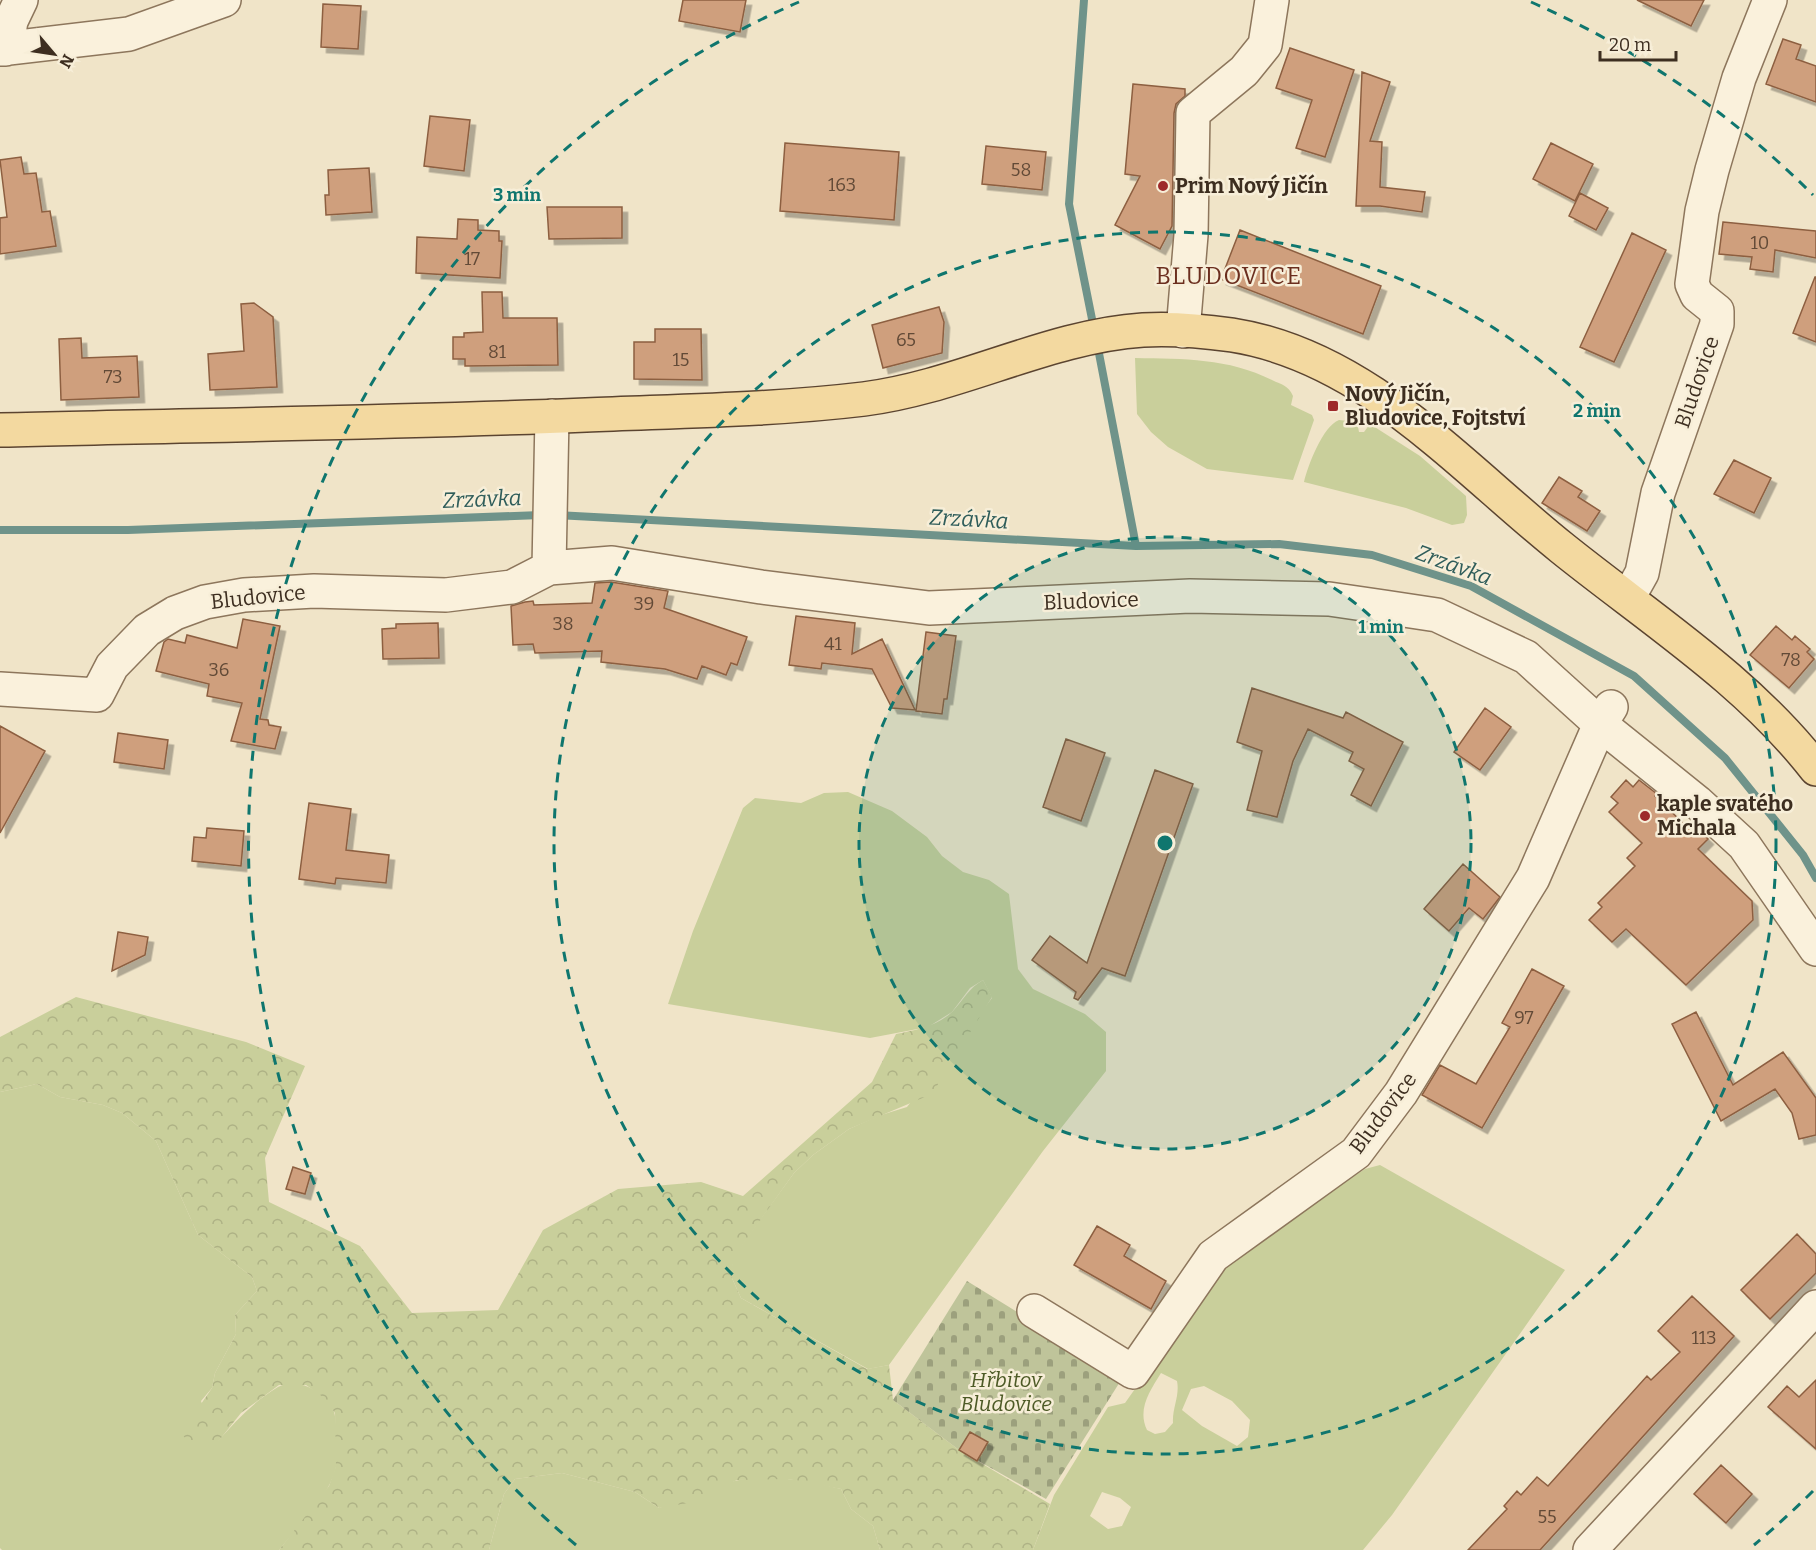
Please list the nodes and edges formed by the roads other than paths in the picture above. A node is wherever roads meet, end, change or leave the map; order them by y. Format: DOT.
graph roads {
  1 [pos="21,0"];
  2 [pos="224,0"];
  3 [pos="1272,0"];
  4 [pos="1770,0"];
  5 [pos="3,49"];
  6 [pos="1183,331"];
  7 [pos="552,416"];
  8 [pos="0,430"];
  9 [pos="550,558"];
  10 [pos="1628,598"];
  11 [pos="0,689"];
  12 [pos="1606,716"];
  13 [pos="1816,769"];
  14 [pos="1816,949"];
  15 [pos="1816,1307"];
  16 [pos="1034,1311"];
  17 [pos="1590,1550"];
  1 -- 5 [label="street"];
  2 -- 5 [label="street"];
  3 -- 6 [label="street"];
  4 -- 10 [label="street, Bludovice"];
  6 -- 7 [label="main road"];
  6 -- 10 [label="main road"];
  7 -- 8 [label="main road"];
  7 -- 9 [label="street"];
  9 -- 11 [label="street, Bludovice"];
  9 -- 12 [label="street, Bludovice"];
  10 -- 13 [label="main road"];
  12 -- 14 [label="street, Bludovice"];
  12 -- 16 [label="street, Bludovice"];
  15 -- 17 [label="street"];
}
